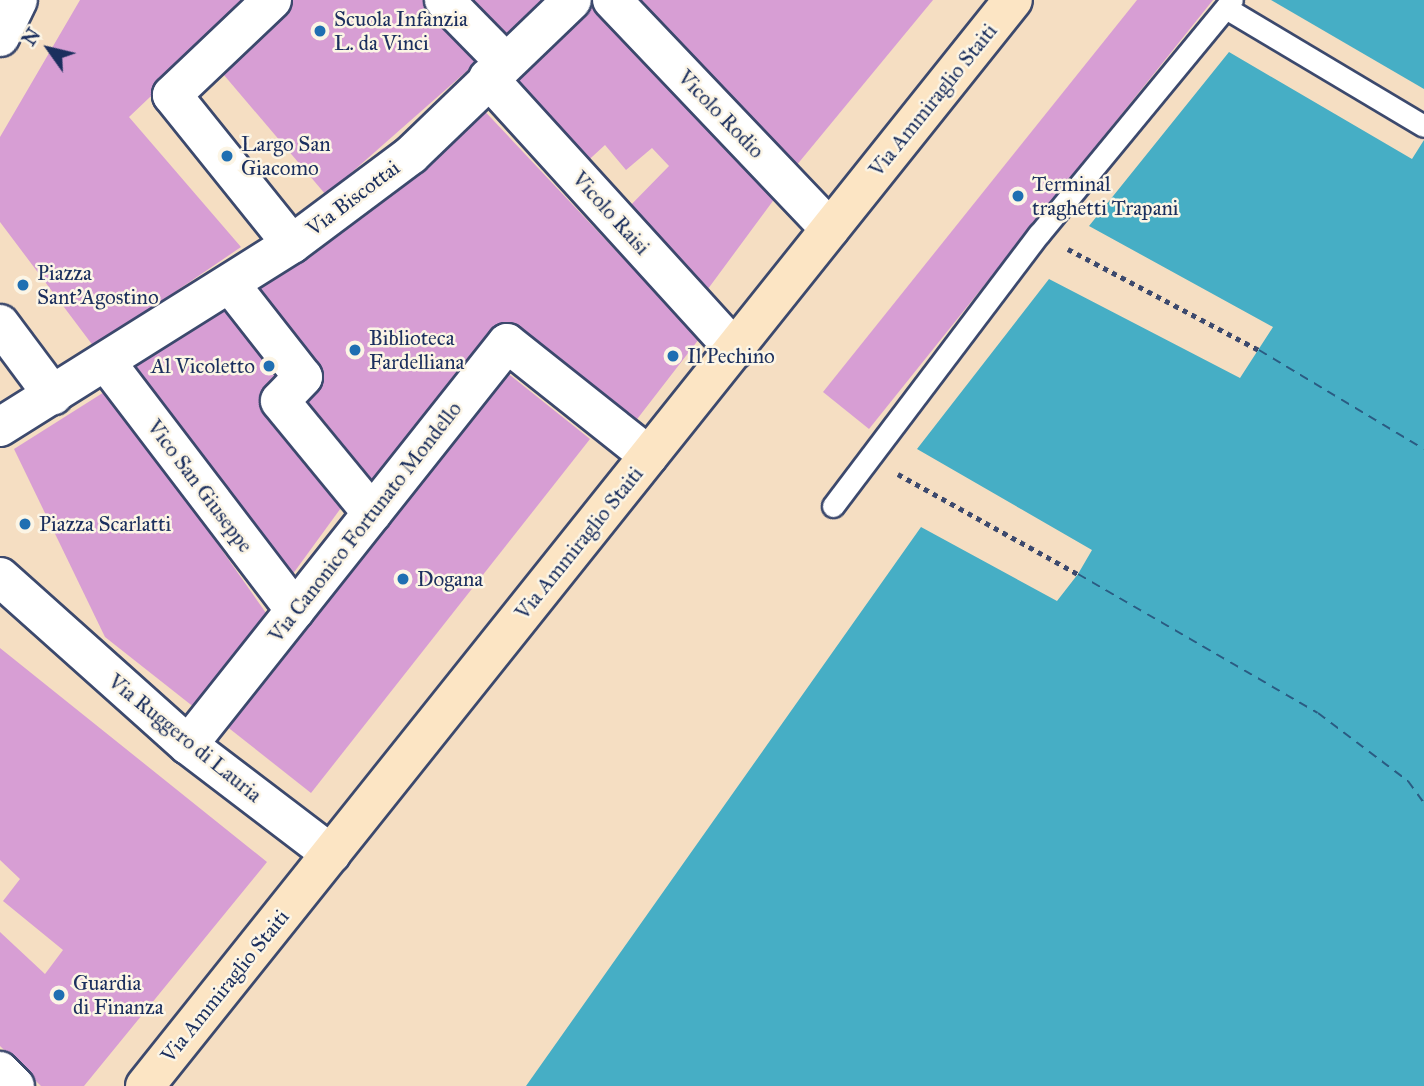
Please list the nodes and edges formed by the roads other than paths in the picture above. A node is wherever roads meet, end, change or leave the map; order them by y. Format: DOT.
graph roads {
  1 [pos="272,0"];
  2 [pos="444,0"];
  3 [pos="572,0"];
  4 [pos="612,0"];
  5 [pos="1009,1"];
  6 [pos="1229,4"];
  7 [pos="496,70"];
  8 [pos="1424,126"];
  9 [pos="830,229"];
  10 [pos="292,244"];
  11 [pos="230,284"];
  12 [pos="0,324"];
  13 [pos="735,349"];
  14 [pos="106,362"];
  15 [pos="53,394"];
  16 [pos="0,427"];
  17 [pos="649,456"];
  18 [pos="833,506"];
  19 [pos="372,513"];
  20 [pos="0,577"];
  21 [pos="295,610"];
  22 [pos="188,745"];
  23 [pos="331,854"];
  24 [pos="0,1071"];
  25 [pos="15,1086"];
  26 [pos="145,1086"];
  1 -- 10 [label="street"];
  2 -- 7 [label="street, Vicolo Raisi"];
  3 -- 7 [label="street, Via Biscottai"];
  4 -- 9 [label="street, Vicolo Rodio"];
  5 -- 9 [label="street, Via Ammiraglio Staiti"];
  6 -- 8 [label="lane"];
  6 -- 18 [label="lane"];
  7 -- 10 [label="street, Via Biscottai"];
  7 -- 13 [label="street, Vicolo Raisi"];
  9 -- 13 [label="street, Via Ammiraglio Staiti"];
  10 -- 11 [label="street, Via Biscottai"];
  11 -- 14 [label="street, Via Biscottai"];
  11 -- 19 [label="street"];
  12 -- 15 [label="street"];
  13 -- 17 [label="street, Via Ammiraglio Staiti"];
  14 -- 15 [label="street, Via Biscottai"];
  14 -- 21 [label="street, Vico San Giuseppe"];
  15 -- 16 [label="street, Via Biscottai"];
  17 -- 19 [label="street, Via Canonico Fortunato Mondello"];
  17 -- 23 [label="street, Via Ammiraglio Staiti"];
  19 -- 21 [label="street, Via Canonico Fortunato Mondello"];
  20 -- 22 [label="street, Via Ruggero di Lauria"];
  21 -- 22 [label="street, Via Canonico Fortunato Mondello"];
  22 -- 23 [label="street, Via Ruggero di Lauria"];
  23 -- 26 [label="street, Via Ammiraglio Staiti"];
  24 -- 25 [label="street"];
}
